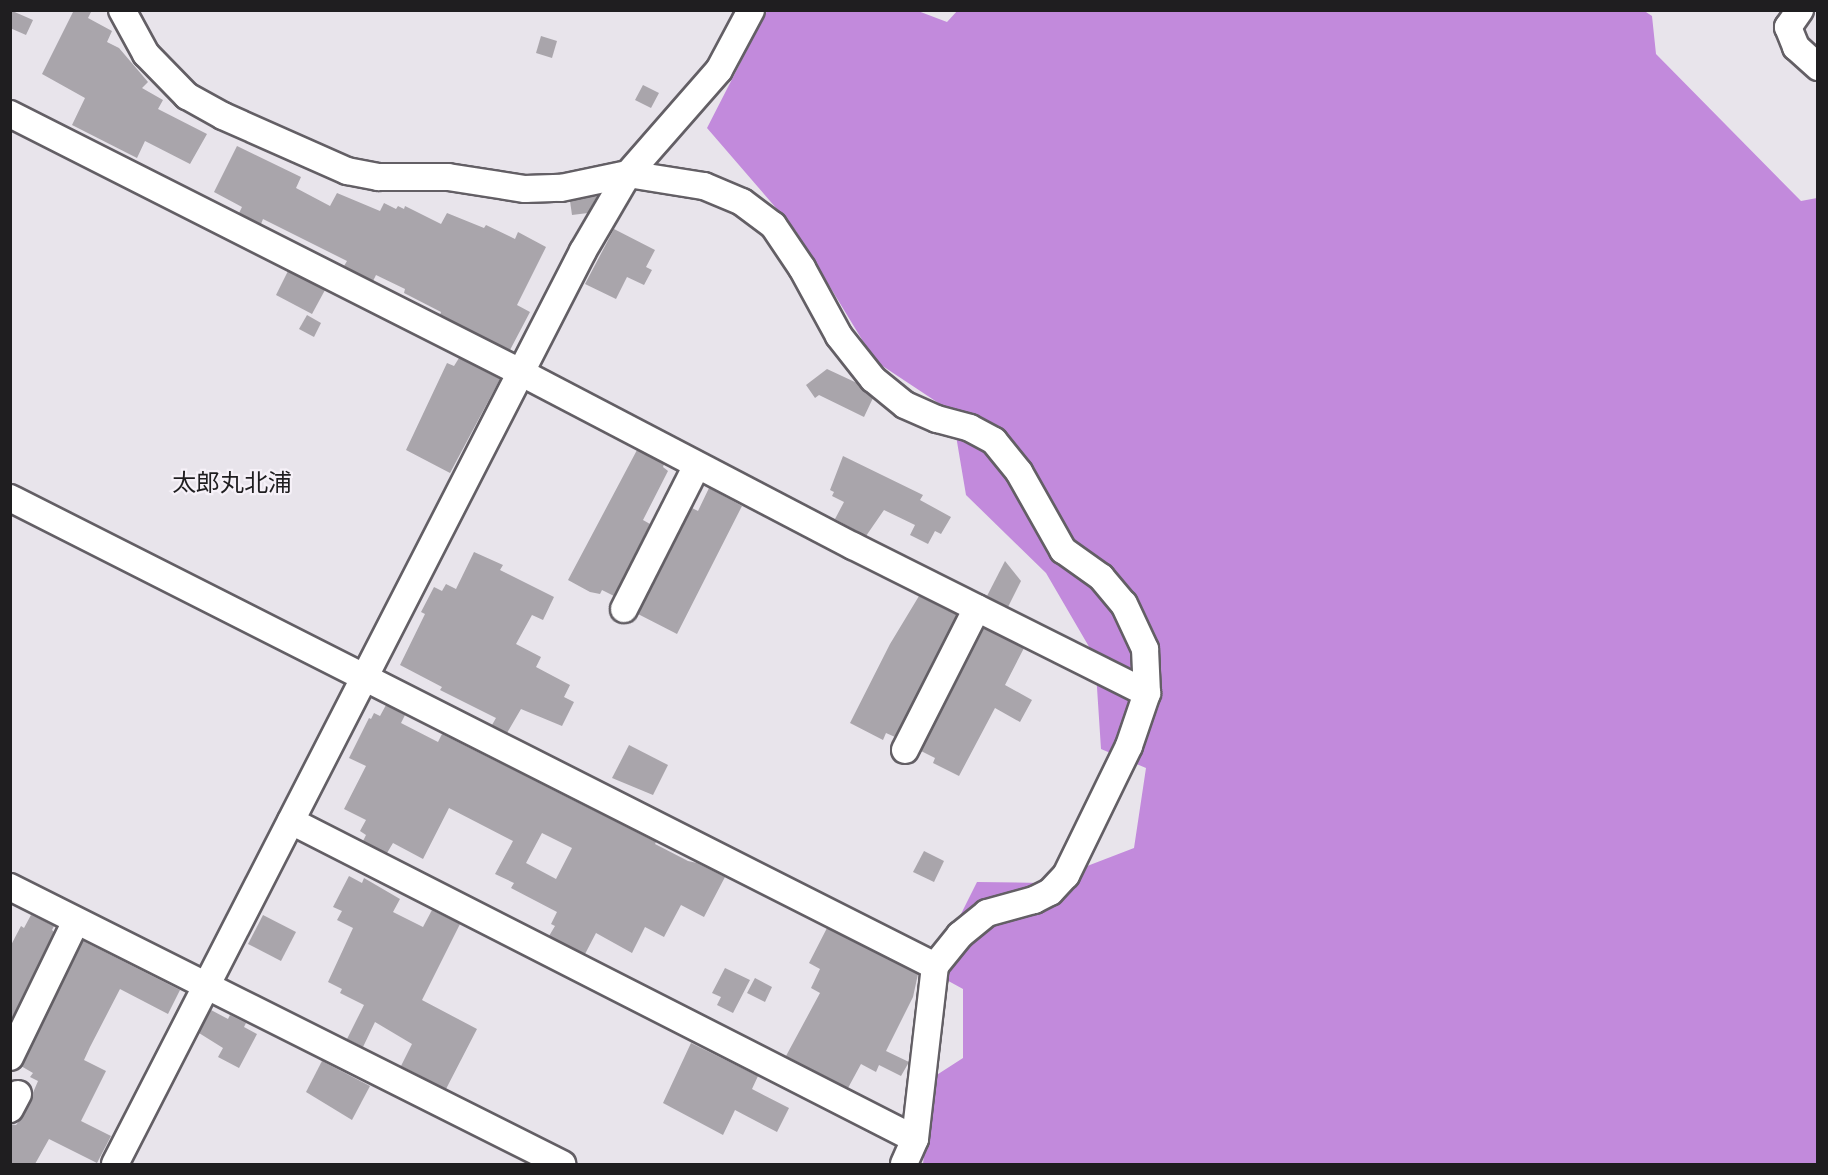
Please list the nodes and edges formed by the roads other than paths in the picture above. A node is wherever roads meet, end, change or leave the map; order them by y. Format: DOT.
graph roads {
  1 [pos="122,10"];
  2 [pos="751,10"];
  3 [pos="1800,10"];
  4 [pos="1818,67"];
  5 [pos="10,114"];
  6 [pos="628,174"];
  7 [pos="520,372"];
  8 [pos="697,465"];
  9 [pos="10,498"];
  10 [pos="977,608"];
  11 [pos="624,609"];
  12 [pos="364,678"];
  13 [pos="1146,693"];
  14 [pos="905,750"];
  15 [pos="291,821"];
  16 [pos="10,887"];
  17 [pos="76,921"];
  18 [pos="935,966"];
  19 [pos="206,987"];
  20 [pos="10,1057"];
  21 [pos="915,1140"];
  22 [pos="115,1164"];
  23 [pos="562,1164"];
  24 [pos="904,1164"];
  1 -- 6 [label="street"];
  2 -- 6 [label="street"];
  3 -- 4 [label="street"];
  5 -- 7 [label="street"];
  6 -- 7 [label="street"];
  6 -- 13 [label="street"];
  7 -- 8 [label="street"];
  7 -- 12 [label="street"];
  8 -- 10 [label="street"];
  8 -- 11 [label="street"];
  9 -- 12 [label="street"];
  10 -- 13 [label="street"];
  10 -- 14 [label="street"];
  12 -- 15 [label="street"];
  12 -- 18 [label="street"];
  13 -- 18 [label="street"];
  15 -- 19 [label="street"];
  15 -- 21 [label="street"];
  16 -- 17 [label="street"];
  17 -- 19 [label="street"];
  17 -- 20 [label="street"];
  18 -- 21 [label="street"];
  19 -- 22 [label="street"];
  19 -- 23 [label="street"];
  21 -- 24 [label="street"];
}
